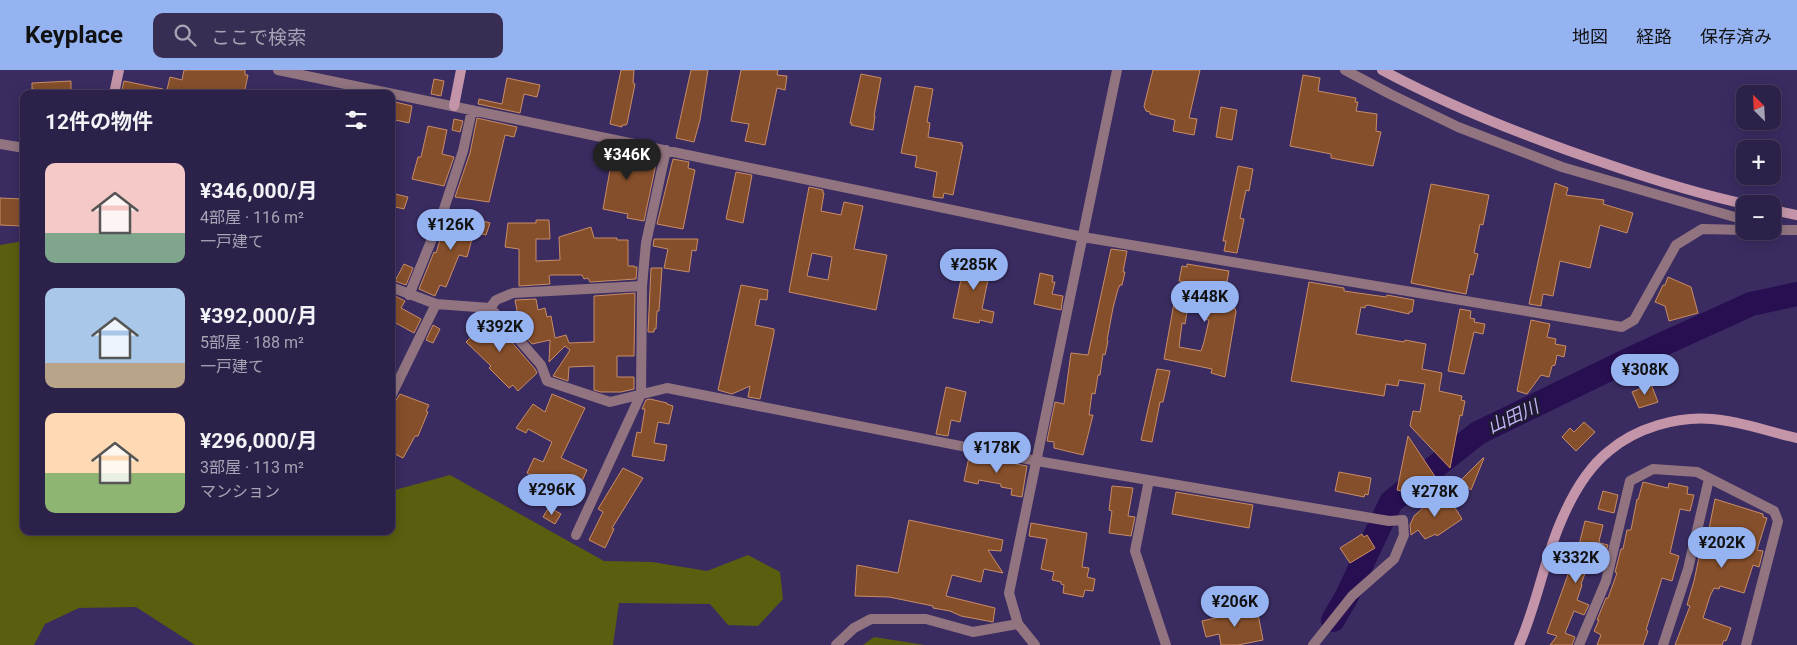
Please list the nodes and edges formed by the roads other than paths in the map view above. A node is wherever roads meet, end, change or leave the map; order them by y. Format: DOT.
graph roads {
  1 [pos="119,70"];
  2 [pos="278,70"];
  3 [pos="461,70"];
  4 [pos="1117,70"];
  5 [pos="1346,70"];
  6 [pos="1382,70"];
  7 [pos="115,90"];
  8 [pos="376,90"];
  9 [pos="395,94"];
  10 [pos="454,106"];
  11 [pos="472,110"];
  12 [pos="0,144"];
  13 [pos="20,147"];
  14 [pos="666,150"];
  15 [pos="1736,202"];
  16 [pos="1781,212"];
  17 [pos="1797,215"];
  18 [pos="1736,217"];
  19 [pos="1736,230"];
  20 [pos="1781,230"];
  21 [pos="1797,230"];
  22 [pos="1083,237"];
  23 [pos="642,286"];
  24 [pos="395,289"];
  25 [pos="409,295"];
  26 [pos="436,304"];
  27 [pos="490,308"];
  28 [pos="395,388"];
  29 [pos="641,394"];
  30 [pos="1797,438"];
  31 [pos="1037,461"];
  32 [pos="1709,478"];
  33 [pos="1149,480"];
  34 [pos="576,536"];
  35 [pos="1018,624"];
  36 [pos="836,645"];
  37 [pos="1035,645"];
  38 [pos="1166,645"];
  39 [pos="1314,645"];
  40 [pos="1519,645"];
  41 [pos="1579,645"];
  42 [pos="1663,645"];
  43 [pos="1746,645"];
  1 -- 7 [label="street"];
  2 -- 8 [label="street"];
  3 -- 10 [label="street"];
  4 -- 22 [label="street"];
  5 -- 18 [label="street"];
  6 -- 15 [label="street"];
  9 -- 10 [label="street"];
  10 -- 11 [label="street"];
  11 -- 14 [label="street"];
  11 -- 25 [label="street"];
  12 -- 13 [label="street"];
  14 -- 22 [label="street"];
  14 -- 23 [label="street"];
  16 -- 17 [label="street"];
  19 -- 22 [label="street"];
  20 -- 21 [label="street"];
  22 -- 31 [label="street"];
  23 -- 27 [label="street"];
  23 -- 29 [label="street"];
  24 -- 25 [label="street"];
  25 -- 26 [label="street"];
  26 -- 27 [label="street"];
  26 -- 28 [label="street"];
  27 -- 29 [label="street"];
  29 -- 31 [label="street"];
  29 -- 34 [label="street"];
  30 -- 40 [label="street"];
  31 -- 33 [label="street"];
  31 -- 35 [label="street"];
  32 -- 41 [label="street"];
  32 -- 42 [label="street"];
  32 -- 43 [label="street"];
  33 -- 38 [label="street"];
  33 -- 39 [label="street"];
  35 -- 36 [label="street"];
  35 -- 37 [label="street"];
}
